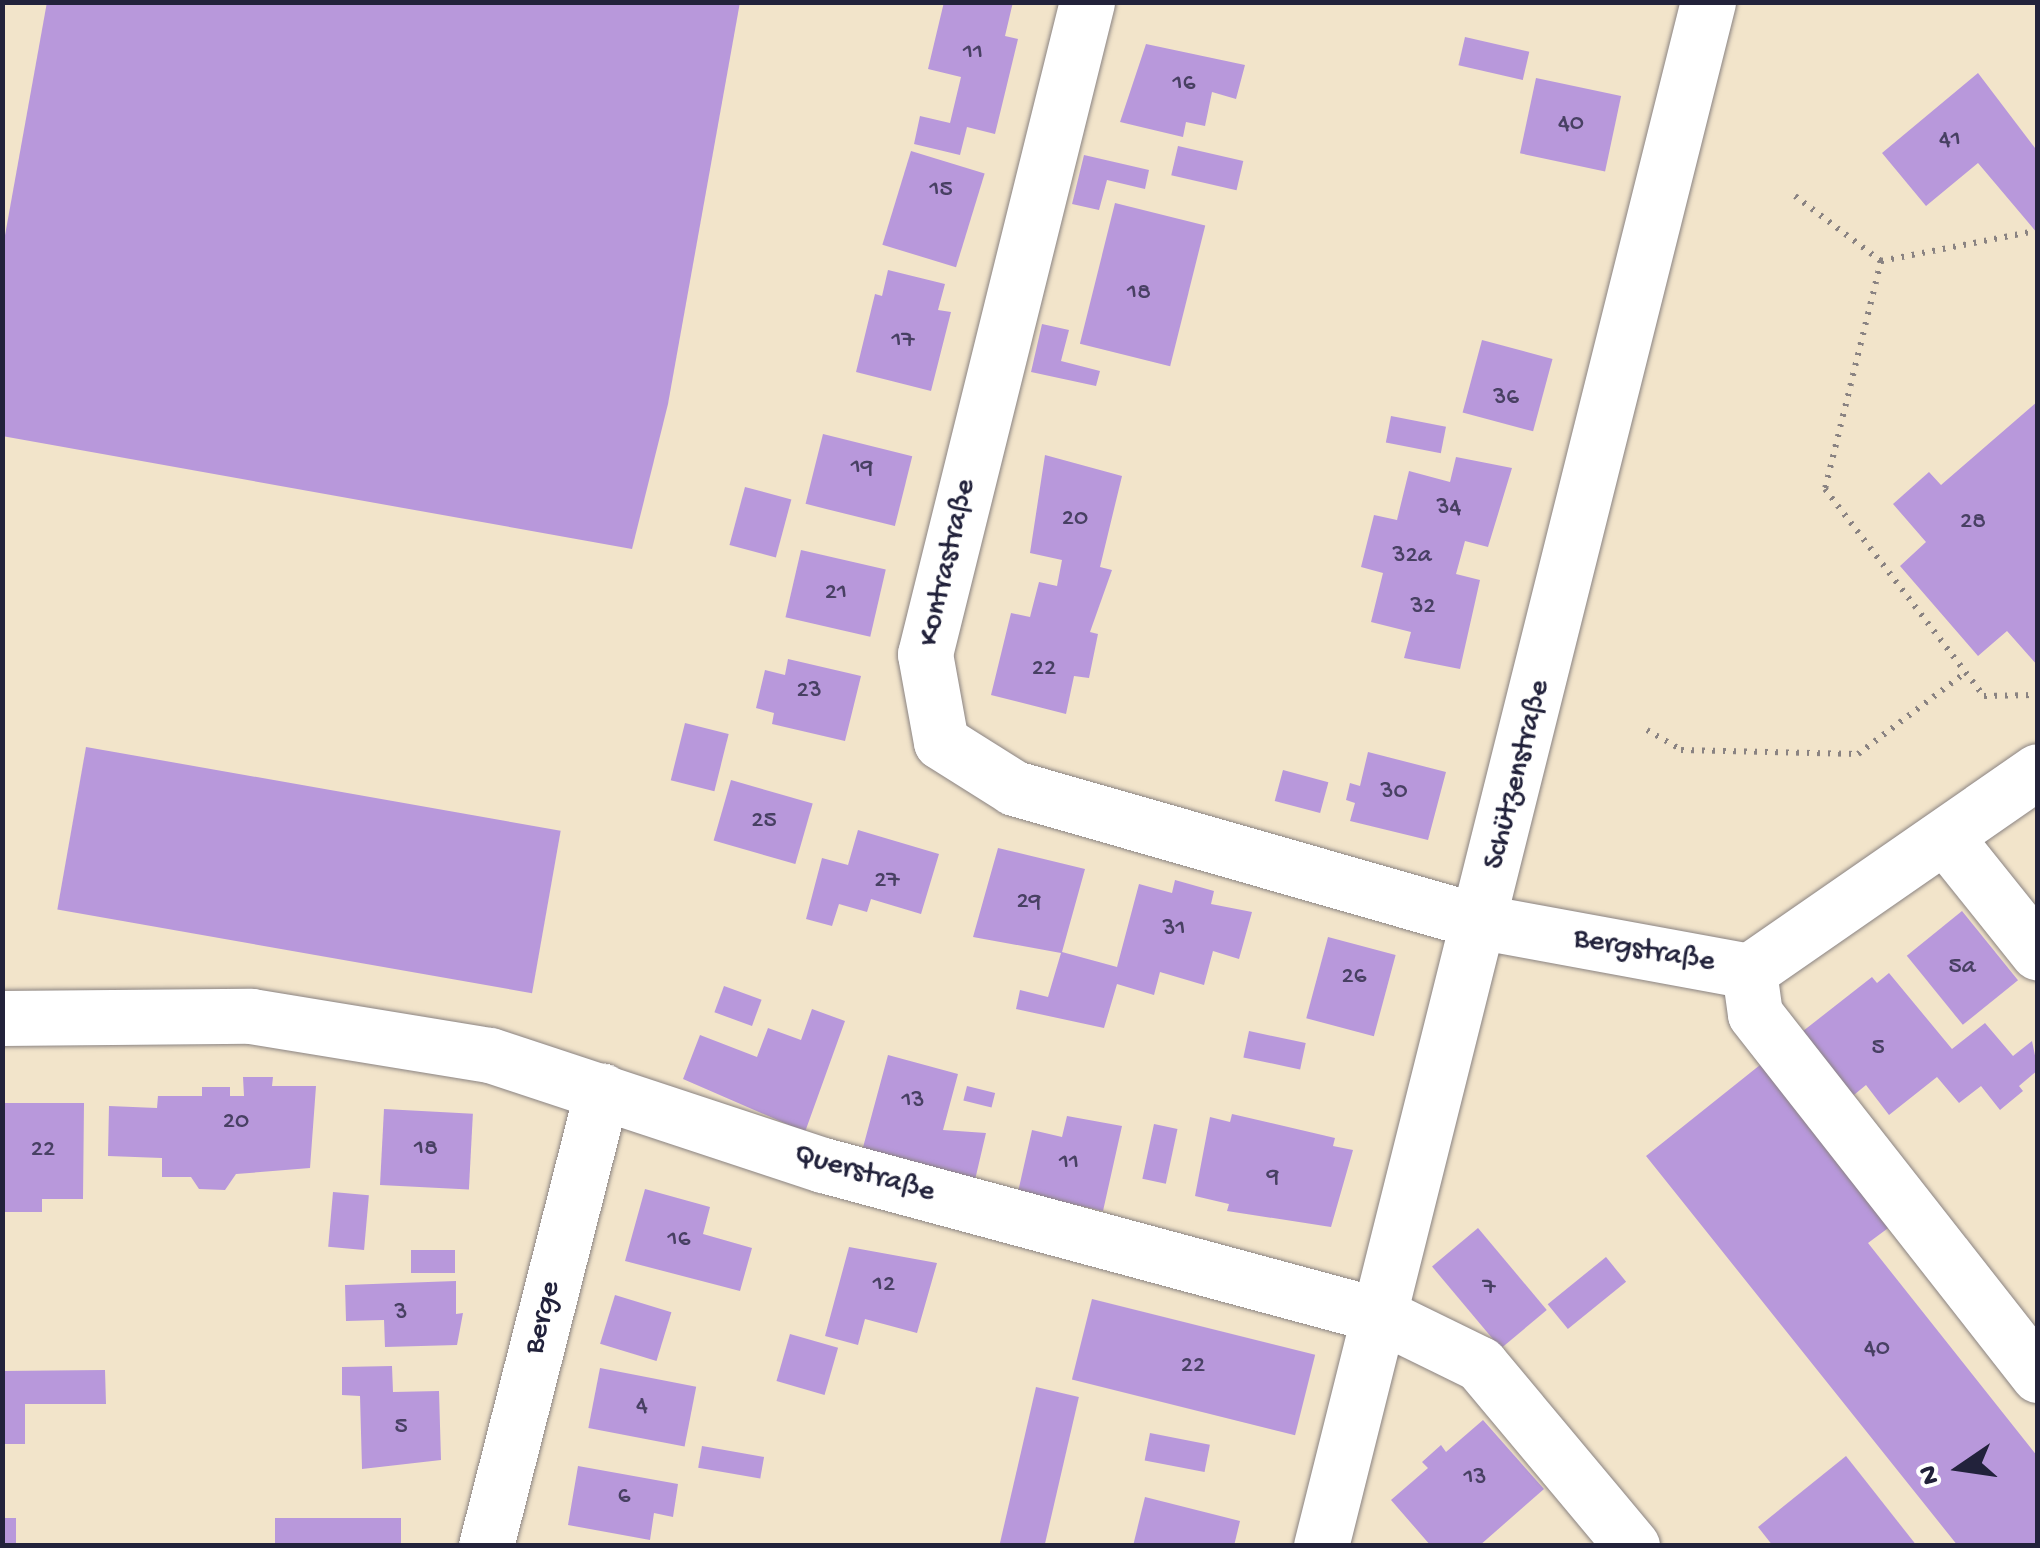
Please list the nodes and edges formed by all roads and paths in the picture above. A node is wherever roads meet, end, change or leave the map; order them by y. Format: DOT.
graph roads {
  1 [pos="1086,2"];
  2 [pos="1708,2"];
  3 [pos="1795,196"];
  4 [pos="2030,232"];
  5 [pos="1881,261"];
  6 [pos="1966,672"];
  7 [pos="2038,695"];
  8 [pos="1647,730"];
  9 [pos="2038,771"];
  10 [pos="1946,838"];
  11 [pos="1482,922"];
  12 [pos="2038,953"];
  13 [pos="1749,970"];
  14 [pos="2,1018"];
  15 [pos="602,1091"];
  16 [pos="1382,1316"];
  17 [pos="2038,1375"];
  18 [pos="486,1546"];
  19 [pos="1321,1546"];
  20 [pos="1632,1546"];
  1 -- 11 [label="street, Kontrastraße"];
  2 -- 11 [label="street, Schützenstraße"];
  3 -- 5 [label="path"];
  4 -- 5 [label="path"];
  5 -- 6 [label="path"];
  6 -- 7 [label="path"];
  6 -- 8 [label="path"];
  9 -- 10 [label="street, Bergstraße"];
  10 -- 12 [label="street"];
  10 -- 13 [label="street, Bergstraße"];
  11 -- 13 [label="street, Bergstraße"];
  11 -- 16 [label="street, Schützenstraße"];
  13 -- 17 [label="street"];
  14 -- 15 [label="street, Querstraße"];
  15 -- 16 [label="street, Querstraße"];
  15 -- 18 [label="street, Berge"];
  16 -- 19 [label="street, Schützenstraße"];
  16 -- 20 [label="street, Querstraße"];
}
